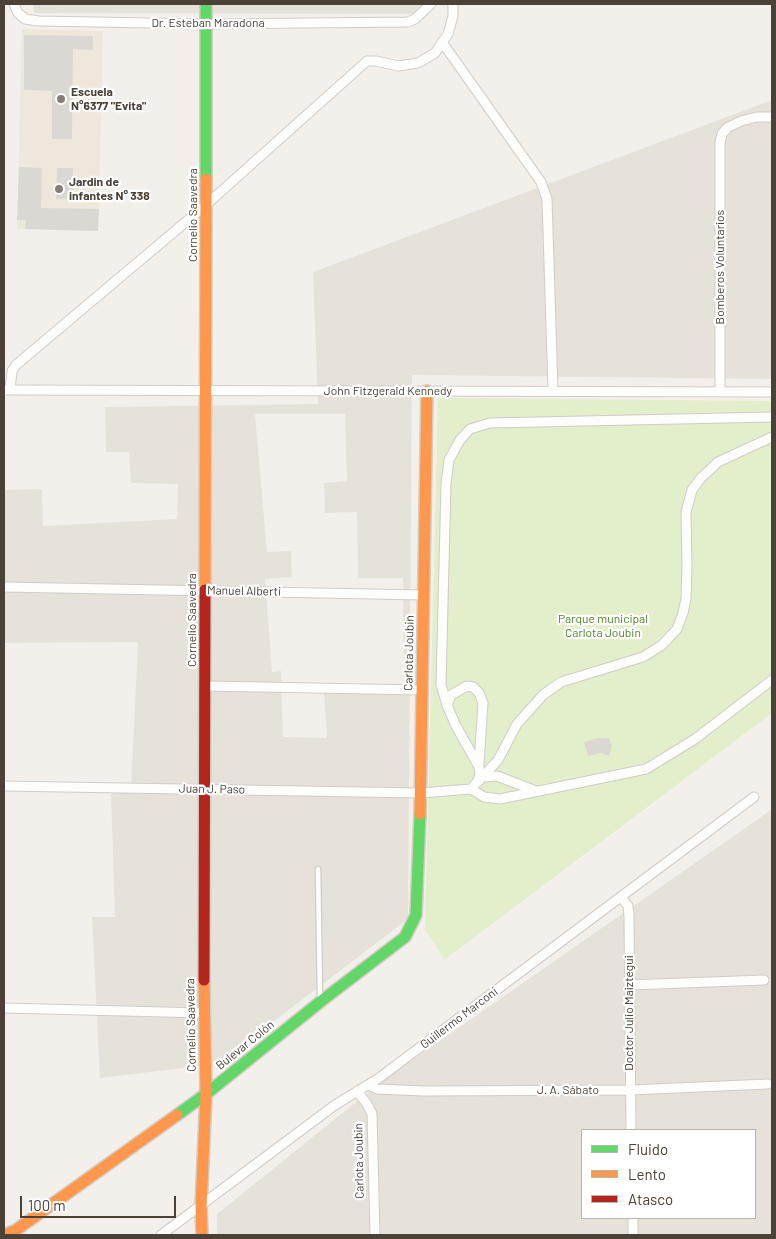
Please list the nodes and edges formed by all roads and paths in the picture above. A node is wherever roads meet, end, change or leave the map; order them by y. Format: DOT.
graph roads {
  1 [pos="206,4"];
  2 [pos="430,4"];
  3 [pos="453,4"];
  4 [pos="14,5"];
  5 [pos="206,24"];
  6 [pos="442,42"];
  7 [pos="772,117"];
  8 [pos="207,204"];
  9 [pos="7,390"];
  10 [pos="207,390"];
  11 [pos="427,391"];
  12 [pos="553,391"];
  13 [pos="720,392"];
  14 [pos="772,392"];
  15 [pos="772,417"];
  16 [pos="772,437"];
  17 [pos="4,587"];
  18 [pos="206,591"];
  19 [pos="424,595"];
  20 [pos="772,680"];
  21 [pos="206,686"];
  22 [pos="422,690"];
  23 [pos="447,706"];
  24 [pos="479,767"];
  25 [pos="477,783"];
  26 [pos="4,786"];
  27 [pos="206,788"];
  28 [pos="539,792"];
  29 [pos="421,793"];
  30 [pos="754,797"];
  31 [pos="318,869"];
  32 [pos="622,897"];
  33 [pos="416,915"];
  34 [pos="764,980"];
  35 [pos="629,985"];
  36 [pos="320,1002"];
  37 [pos="4,1008"];
  38 [pos="204,1013"];
  39 [pos="768,1084"];
  40 [pos="368,1085"];
  41 [pos="630,1090"];
  42 [pos="357,1091"];
  43 [pos="206,1094"];
  44 [pos="630,1129"];
  45 [pos="201,1206"];
  46 [pos="633,1219"];
  47 [pos="4,1235"];
  48 [pos="161,1235"];
  49 [pos="202,1235"];
  50 [pos="375,1235"];
  51 [pos="633,1235"];
  1 -- 5 [label="street, Cornelio Saavedra"];
  2 -- 5 [label="street, Dr. Esteban Maradona"];
  3 -- 6 [label="street"];
  4 -- 5 [label="street, Dr. Esteban Maradona"];
  5 -- 8 [label="street, Cornelio Saavedra"];
  6 -- 8 [label="street"];
  6 -- 12 [label="street"];
  7 -- 13 [label="street, Bomberos Voluntarios"];
  8 -- 9 [label="street"];
  8 -- 10 [label="street, Cornelio Saavedra"];
  9 -- 10 [label="street, John Fitzgerald Kennedy"];
  10 -- 11 [label="street, John Fitzgerald Kennedy"];
  10 -- 18 [label="street, Cornelio Saavedra"];
  11 -- 12 [label="street, John Fitzgerald Kennedy"];
  11 -- 19 [label="street, Carlota Joubin"];
  12 -- 13 [label="street, John Fitzgerald Kennedy"];
  13 -- 14 [label="street, John Fitzgerald Kennedy"];
  15 -- 23 [label="street"];
  16 -- 25 [label="street"];
  17 -- 18 [label="street, Manuel Alberti"];
  18 -- 19 [label="street, Manuel Alberti"];
  18 -- 21 [label="street, Cornelio Saavedra"];
  19 -- 22 [label="street, Carlota Joubin"];
  20 -- 28 [label="street"];
  21 -- 22 [label="street"];
  21 -- 27 [label="street, Cornelio Saavedra"];
  22 -- 29 [label="street, Carlota Joubin"];
  23 -- 24 [label="street"];
  23 -- 24 [label="street"];
  24 -- 25 [label="street"];
  25 -- 28 [label="street, Juan J. Paso"];
  25 -- 28 [label="street"];
  25 -- 29 [label="street, Juan J. Paso"];
  26 -- 27 [label="street, Juan J. Paso"];
  27 -- 29 [label="street, Juan J. Paso"];
  27 -- 38 [label="street, Cornelio Saavedra"];
  29 -- 33 [label="street, Carlota Joubin"];
  30 -- 32 [label="street, Guillermo Marconi"];
  31 -- 36 [label="lane"];
  32 -- 35 [label="street, Doctor Julio Maiztegui"];
  32 -- 40 [label="street, Guillermo Marconi"];
  33 -- 36 [label="street, Bulevar Colón"];
  34 -- 35 [label="street"];
  35 -- 41 [label="street, Doctor Julio Maiztegui"];
  36 -- 43 [label="street, Bulevar Colón"];
  37 -- 38 [label="street"];
  38 -- 43 [label="street, Cornelio Saavedra"];
  39 -- 41 [label="street, J. A. Sábato"];
  40 -- 41 [label="street, J. A. Sábato"];
  40 -- 42 [label="street, Guillermo Marconi"];
  41 -- 44 [label="street, Doctor Julio Maiztegui"];
  42 -- 45 [label="street, Guillermo Marconi"];
  42 -- 50 [label="street, Carlota Joubin"];
  43 -- 45 [label="street, Cornelio Saavedra"];
  43 -- 47 [label="street, Bulevar Colón"];
  45 -- 48 [label="street, Guillermo Marconi"];
  45 -- 49 [label="street, Cornelio Saavedra"];
  46 -- 51 [label="street"];
}
